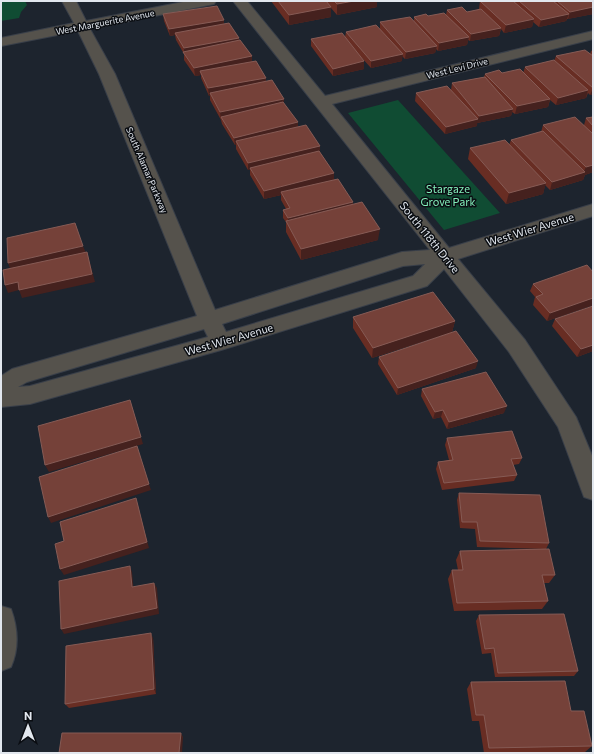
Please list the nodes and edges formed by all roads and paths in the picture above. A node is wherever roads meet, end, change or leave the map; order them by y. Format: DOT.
graph roads {
  1 [pos="69,1"];
  2 [pos="155,1"];
  3 [pos="209,1"];
  4 [pos="240,1"];
  5 [pos="80,22"];
  6 [pos="1,31"];
  7 [pos="593,35"];
  8 [pos="1,42"];
  9 [pos="322,102"];
  10 [pos="593,210"];
  11 [pos="445,256"];
  12 [pos="209,320"];
  13 [pos="221,342"];
  14 [pos="1,387"];
  15 [pos="1,398"];
  16 [pos="593,489"];
  17 [pos="1,619"];
  18 [pos="1,657"];
  1 -- 5 [label="street, South Alamar Parkway"];
  2 -- 5 [label="street, West Marguerite Avenue"];
  3 -- 5 [label="street, West Marguerite Avenue"];
  4 -- 9 [label="street, South 118th Drive"];
  5 -- 6 [label="street, West Marguerite Avenue"];
  5 -- 8 [label="street, West Marguerite Avenue"];
  5 -- 12 [label="street, South Alamar Parkway"];
  7 -- 9 [label="street, West Levi Drive"];
  9 -- 11 [label="street, South 118th Drive"];
  10 -- 11 [label="street, West Wier Avenue"];
  11 -- 12 [label="street, West Wier Avenue"];
  11 -- 13 [label="street, West Wier Avenue"];
  11 -- 16 [label="street, South 118th Drive"];
  12 -- 13 [label="street, South Alamar Parkway"];
  12 -- 14 [label="street, West Wier Avenue"];
  13 -- 15 [label="street, West Wier Avenue"];
  17 -- 18 [label="street"];
}
